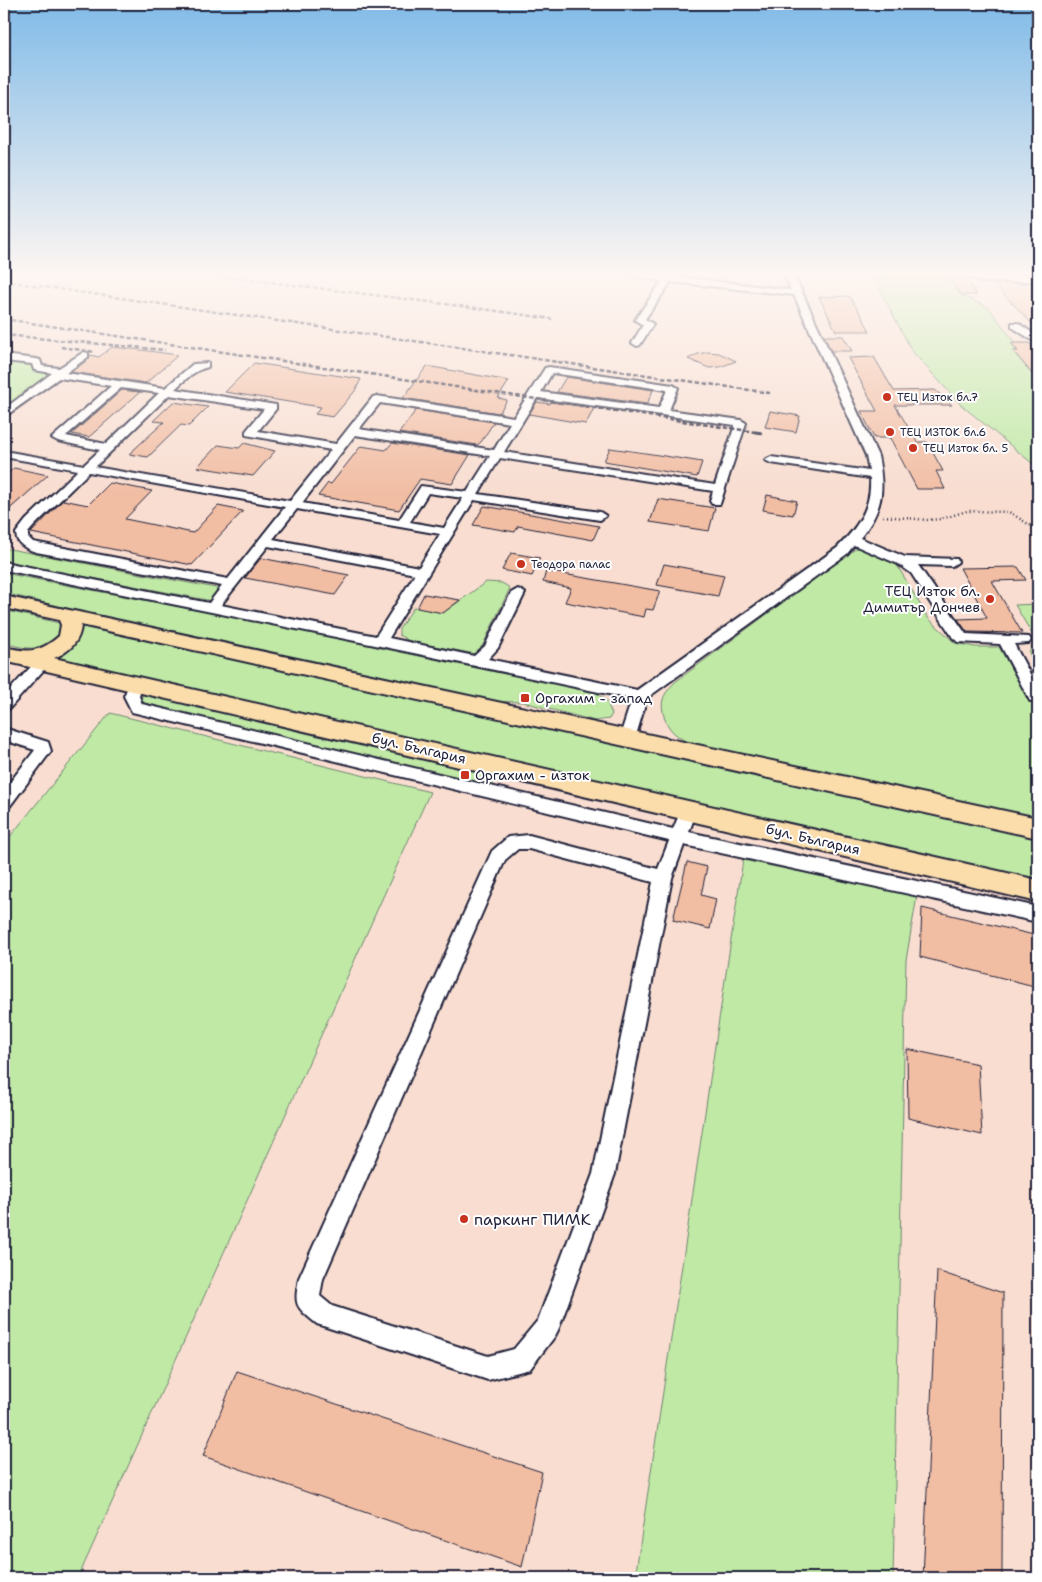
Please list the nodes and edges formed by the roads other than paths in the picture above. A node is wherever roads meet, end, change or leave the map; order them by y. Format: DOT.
graph roads {
  1 [pos="823,349"];
  2 [pos="84,354"];
  3 [pos="4,358"];
  4 [pos="204,365"];
  5 [pos="60,374"];
  6 [pos="119,384"];
  7 [pos="169,392"];
  8 [pos="534,394"];
  9 [pos="663,412"];
  10 [pos="4,414"];
  11 [pos="517,421"];
  12 [pos="352,431"];
  13 [pos="108,448"];
  14 [pos="339,448"];
  15 [pos="4,454"];
  16 [pos="497,454"];
  17 [pos="771,460"];
  18 [pos="86,469"];
  19 [pos="877,476"];
  20 [pos="720,489"];
  21 [pos="471,495"];
  22 [pos="716,501"];
  23 [pos="293,504"];
  24 [pos="600,516"];
  25 [pos="402,524"];
  26 [pos="448,532"];
  27 [pos="853,540"];
  28 [pos="263,541"];
  29 [pos="903,561"];
  30 [pos="952,562"];
  31 [pos="4,566"];
  32 [pos="423,572"];
  33 [pos="230,584"];
  34 [pos="518,592"];
  35 [pos="4,602"];
  36 [pos="212,608"];
  37 [pos="68,616"];
  38 [pos="1024,640"];
  39 [pos="380,641"];
  40 [pos="1005,641"];
  41 [pos="4,654"];
  42 [pos="35,661"];
  43 [pos="477,662"];
  44 [pos="137,682"];
  45 [pos="640,696"];
  46 [pos="1035,697"];
  47 [pos="4,705"];
  48 [pos="4,734"];
  49 [pos="627,740"];
  50 [pos="4,802"];
  51 [pos="689,810"];
  52 [pos="1038,828"];
  53 [pos="680,837"];
  54 [pos="933,866"];
  55 [pos="663,878"];
  56 [pos="932,890"];
  57 [pos="1038,891"];
  58 [pos="1038,915"];
  1 -- 19 [label="street"];
  2 -- 5 [label="street"];
  3 -- 5 [label="street"];
  4 -- 7 [label="street"];
  5 -- 6 [label="street"];
  5 -- 10 [label="street"];
  6 -- 7 [label="street"];
  6 -- 13 [label="street"];
  7 -- 13 [label="street"];
  7 -- 14 [label="street"];
  8 -- 9 [label="street"];
  8 -- 9 [label="street"];
  8 -- 11 [label="street"];
  9 -- 20 [label="street"];
  11 -- 12 [label="street"];
  11 -- 16 [label="street"];
  12 -- 14 [label="street"];
  12 -- 16 [label="street"];
  13 -- 18 [label="street"];
  14 -- 23 [label="street"];
  15 -- 18 [label="street"];
  16 -- 20 [label="street"];
  16 -- 21 [label="street"];
  17 -- 19 [label="street"];
  18 -- 23 [label="street"];
  18 -- 33 [label="street"];
  19 -- 27 [label="street"];
  20 -- 22 [label="street"];
  21 -- 24 [label="street"];
  21 -- 25 [label="street"];
  21 -- 26 [label="street"];
  23 -- 25 [label="street"];
  23 -- 28 [label="street"];
  25 -- 26 [label="street"];
  26 -- 32 [label="street"];
  27 -- 29 [label="street"];
  27 -- 45 [label="street"];
  28 -- 32 [label="street"];
  28 -- 33 [label="street"];
  29 -- 30 [label="street"];
  29 -- 40 [label="street"];
  31 -- 36 [label="street"];
  32 -- 39 [label="street"];
  33 -- 36 [label="street"];
  34 -- 43 [label="street"];
  35 -- 37 [label="highway"];
  36 -- 39 [label="street"];
  37 -- 42 [label="highway"];
  37 -- 49 [label="highway"];
  38 -- 40 [label="street"];
  39 -- 43 [label="street"];
  40 -- 46 [label="street"];
  41 -- 42 [label="highway, бул. България"];
  42 -- 44 [label="highway, бул. България"];
  42 -- 47 [label="street"];
  43 -- 45 [label="street"];
  44 -- 51 [label="highway, бул. България"];
  44 -- 53 [label="street"];
  45 -- 49 [label="street"];
  48 -- 50 [label="street"];
  49 -- 52 [label="highway"];
  51 -- 53 [label="street"];
  51 -- 54 [label="highway, бул. България"];
  53 -- 55 [label="street"];
  53 -- 56 [label="street"];
  54 -- 56 [label="street"];
  54 -- 57 [label="highway, бул. България"];
  55 -- 55 [label="street"];
  56 -- 58 [label="street"];
}
